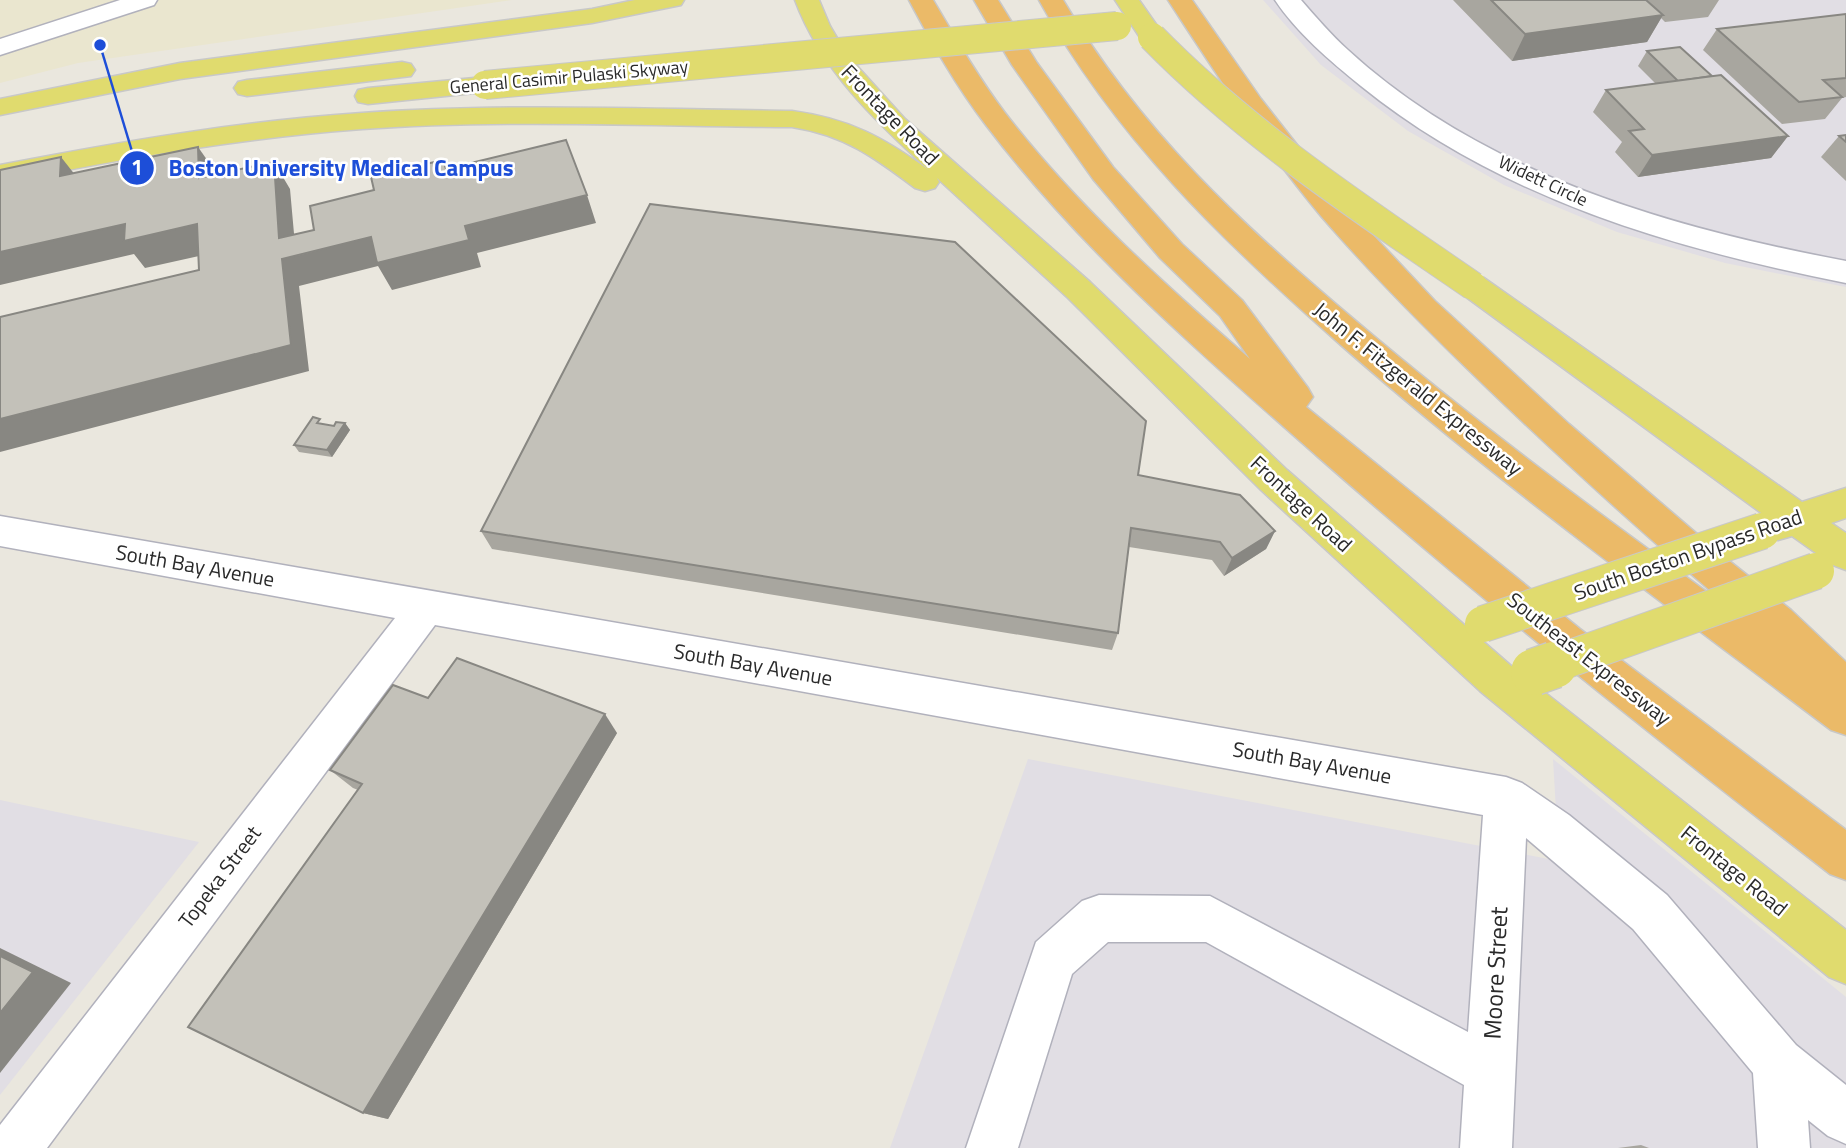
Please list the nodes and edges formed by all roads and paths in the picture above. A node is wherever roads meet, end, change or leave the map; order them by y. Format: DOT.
graph roads {
  1 [pos="145,0"];
  2 [pos="672,0"];
  3 [pos="807,0"];
  4 [pos="921,0"];
  5 [pos="986,0"];
  6 [pos="1051,0"];
  7 [pos="1180,0"];
  8 [pos="1287,0"];
  9 [pos="1128,16"];
  10 [pos="0,47"];
  11 [pos="485,74"];
  12 [pos="219,92"];
  13 [pos="169,99"];
  14 [pos="0,107"];
  15 [pos="0,130"];
  16 [pos="0,153"];
  17 [pos="0,174"];
  18 [pos="1846,272"];
  19 [pos="1079,290"];
  20 [pos="1336,453"];
  21 [pos="1846,503"];
  22 [pos="1779,525"];
  23 [pos="0,531"];
  24 [pos="1836,562"];
  25 [pos="426,607"];
  26 [pos="1469,634"];
  27 [pos="1514,675"];
  28 [pos="1846,689"];
  29 [pos="1846,716"];
  30 [pos="1506,798"];
  31 [pos="1846,858"];
  32 [pos="1846,960"];
  33 [pos="1778,1063"];
  34 [pos="1491,1072"];
  35 [pos="1846,1118"];
  36 [pos="15,1148"];
  37 [pos="992,1148"];
  38 [pos="1486,1148"];
  39 [pos="1784,1148"];
  1 -- 10 [label="street"];
  2 -- 14 [label="main road"];
  3 -- 19 [label="main road, Frontage Road"];
  4 -- 20 [label="highway"];
  5 -- 20 [label="highway"];
  6 -- 29 [label="highway, John F. Fitzgerald Expressway"];
  7 -- 28 [label="highway"];
  8 -- 18 [label="street, Widett Circle"];
  9 -- 11 [label="main road, General Casimir Pulaski Skyway, bridge"];
  9 -- 22 [label="main road, bridge"];
  11 -- 12 [label="main road, General Casimir Pulaski Skyway"];
  11 -- 16 [label="main road, General Casimir Pulaski Skyway"];
  13 -- 15 [label="main road"];
  17 -- 19 [label="main road"];
  19 -- 26 [label="main road, Frontage Road"];
  20 -- 31 [label="highway, Southeast Expressway"];
  21 -- 22 [label="main road, South Boston Bypass Road"];
  22 -- 24 [label="main road"];
  22 -- 26 [label="main road, South Boston Bypass Road, bridge"];
  23 -- 25 [label="street, South Bay Avenue"];
  24 -- 27 [label="main road, bridge"];
  25 -- 30 [label="street, South Bay Avenue"];
  25 -- 36 [label="street, Topeka Street"];
  26 -- 27 [label="main road, Frontage Road"];
  27 -- 32 [label="main road, Frontage Road"];
  30 -- 33 [label="street"];
  30 -- 34 [label="street, Moore Street"];
  33 -- 35 [label="street"];
  33 -- 39 [label="street"];
  34 -- 37 [label="street"];
  34 -- 38 [label="street, Moore Street"];
}
